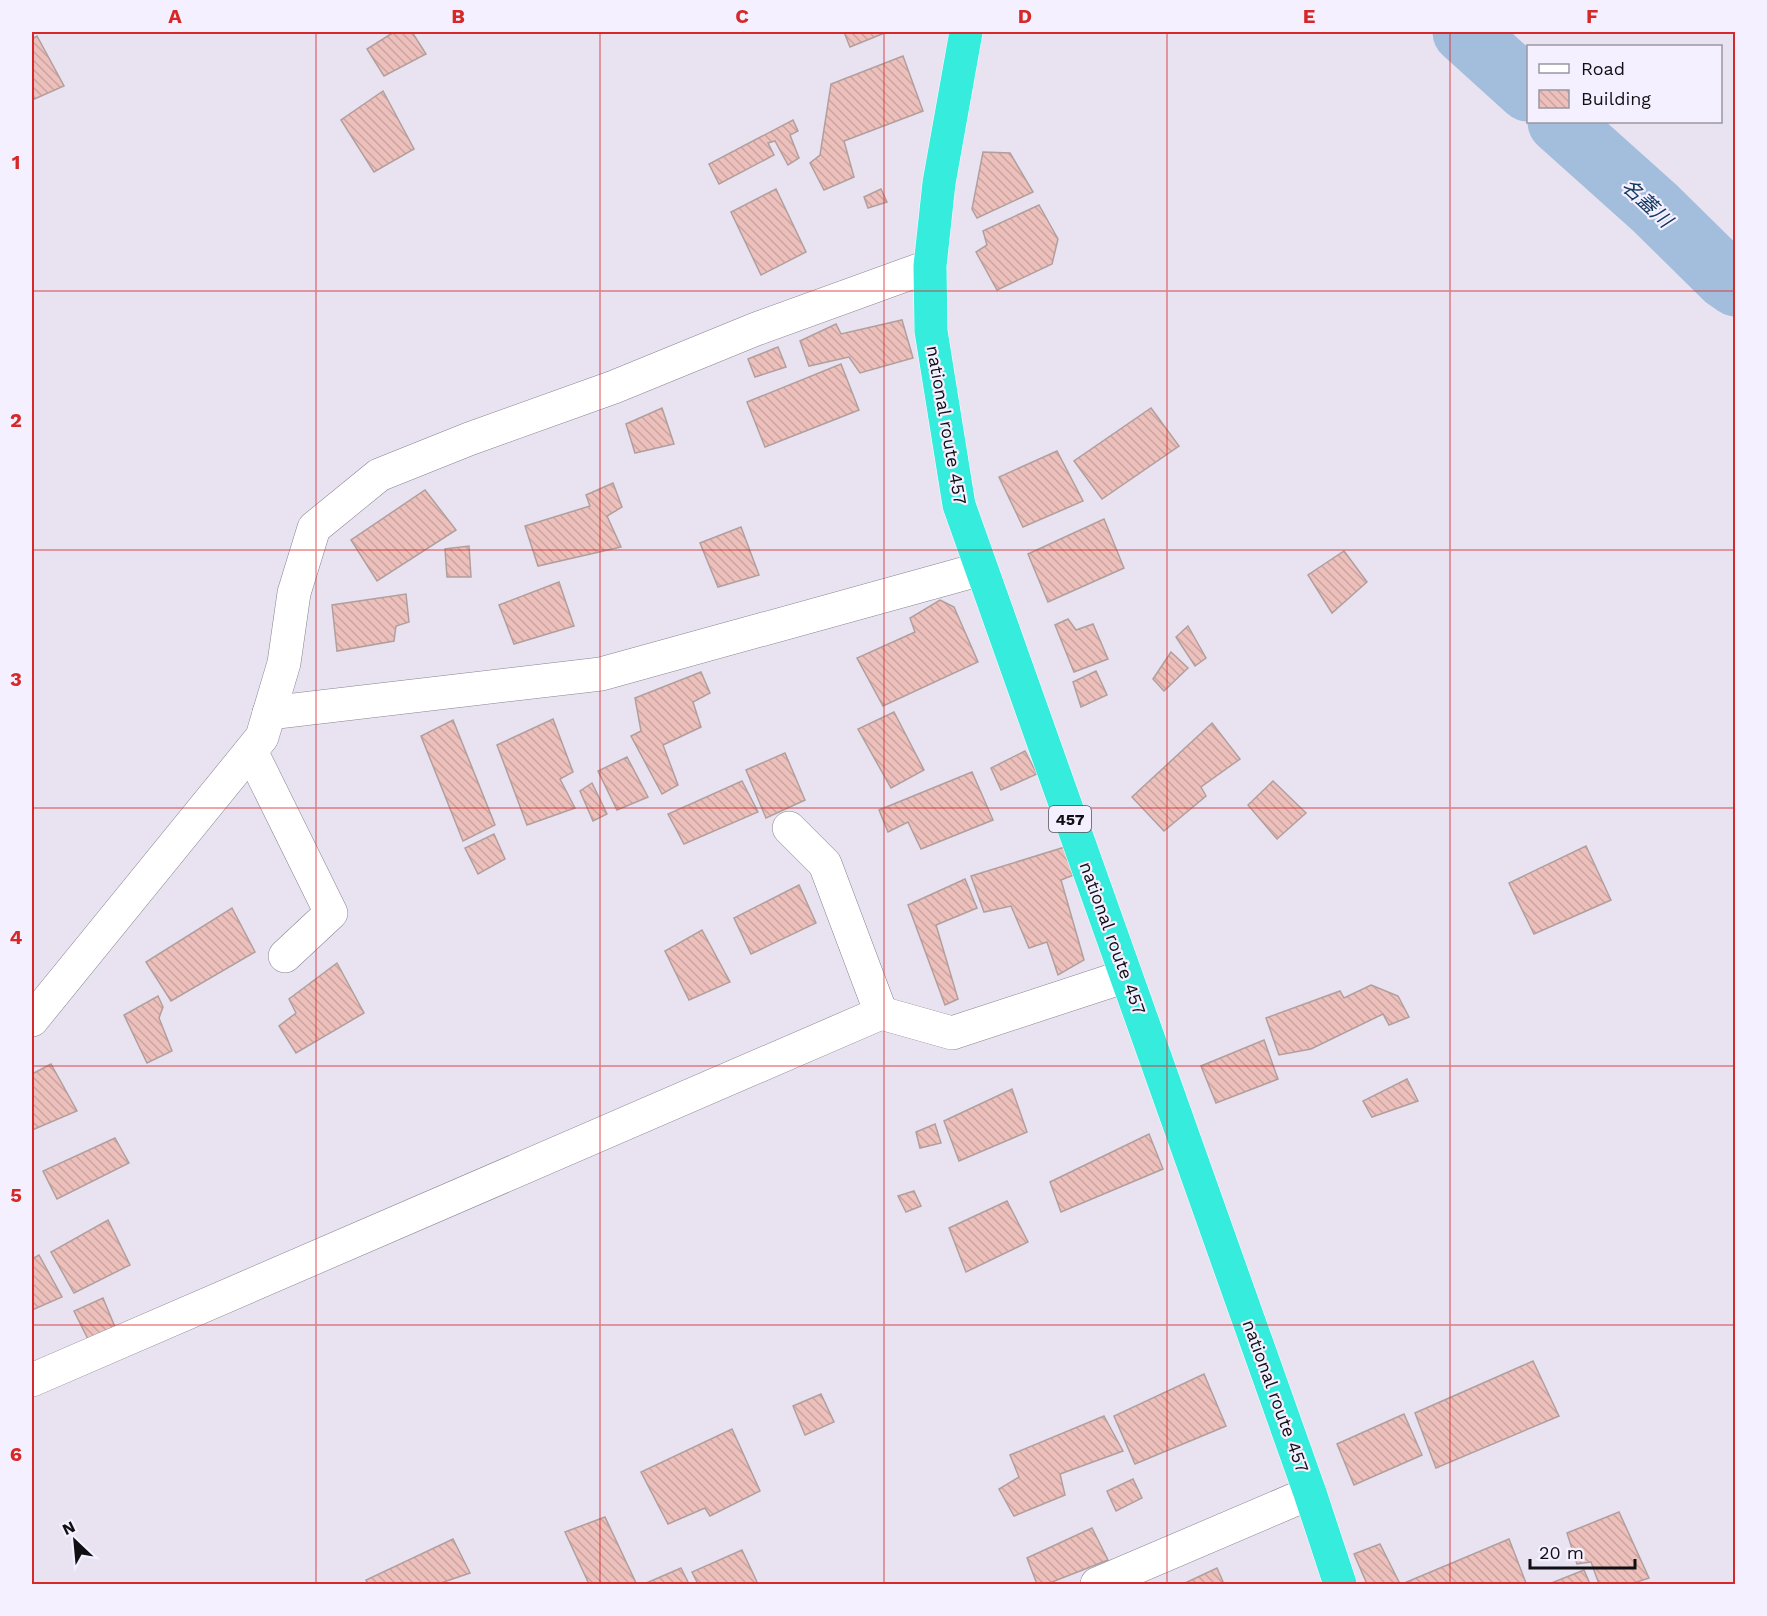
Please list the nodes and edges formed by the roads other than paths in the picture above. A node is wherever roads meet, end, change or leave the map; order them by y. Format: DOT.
graph roads {
  1 [pos="966,32"];
  2 [pos="930,266"];
  3 [pos="981,569"];
  4 [pos="269,713"];
  5 [pos="251,751"];
  6 [pos="789,828"];
  7 [pos="285,956"];
  8 [pos="1126,976"];
  9 [pos="881,1013"];
  10 [pos="32,1020"];
  11 [pos="32,1380"];
  12 [pos="1310,1493"];
  13 [pos="1097,1584"];
  14 [pos="1340,1584"];
  1 -- 2 [label="highway, national route 457 / 457"];
  2 -- 3 [label="highway, national route 457 / 457"];
  2 -- 4 [label="street"];
  3 -- 4 [label="street"];
  3 -- 8 [label="highway, national route 457 / 457"];
  4 -- 5 [label="street"];
  5 -- 7 [label="street"];
  5 -- 10 [label="street"];
  6 -- 9 [label="street"];
  8 -- 9 [label="street"];
  8 -- 12 [label="highway, national route 457 / 457"];
  9 -- 11 [label="street"];
  12 -- 13 [label="street"];
  12 -- 14 [label="highway, national route 457 / 457"];
}
